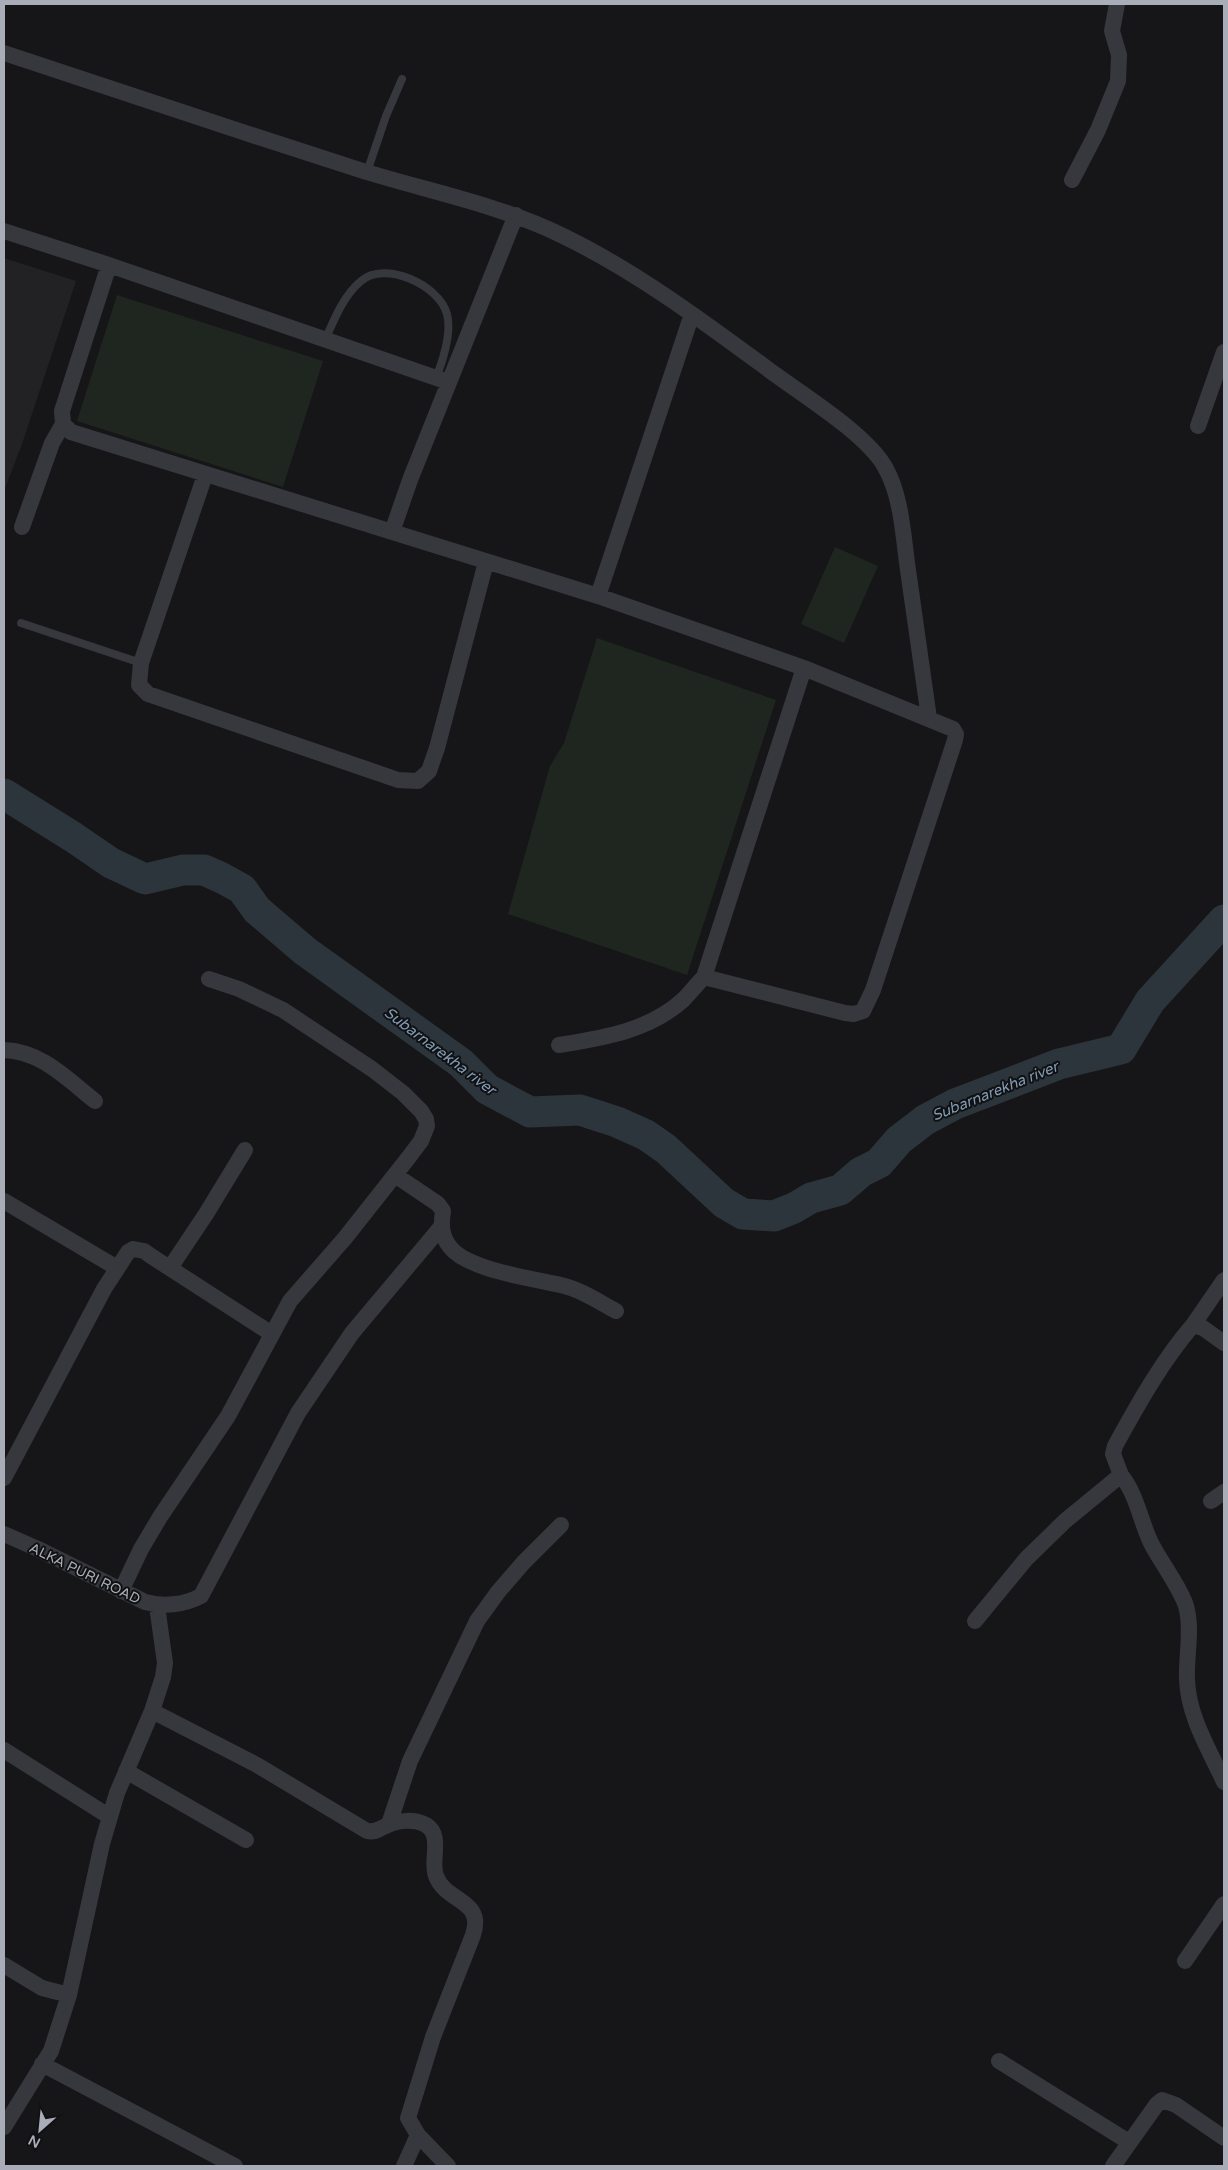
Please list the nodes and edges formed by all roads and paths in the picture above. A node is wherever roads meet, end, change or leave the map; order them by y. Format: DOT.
graph roads {
  1 [pos="1117,4"];
  2 [pos="4,53"];
  3 [pos="402,79"];
  4 [pos="366,172"];
  5 [pos="1072,180"];
  6 [pos="516,215"];
  7 [pos="4,231"];
  8 [pos="109,265"];
  9 [pos="692,314"];
  10 [pos="325,340"];
  11 [pos="1224,352"];
  12 [pos="442,380"];
  13 [pos="63,424"];
  14 [pos="1198,426"];
  15 [pos="205,476"];
  16 [pos="22,527"];
  17 [pos="392,532"];
  18 [pos="486,562"];
  19 [pos="598,596"];
  20 [pos="21,623"];
  21 [pos="141,663"];
  22 [pos="804,668"];
  23 [pos="929,718"];
  24 [pos="704,977"];
  25 [pos="209,979"];
  26 [pos="559,1045"];
  27 [pos="4,1050"];
  28 [pos="96,1100"];
  29 [pos="245,1150"];
  30 [pos="395,1175"];
  31 [pos="4,1200"];
  32 [pos="441,1227"];
  33 [pos="117,1268"];
  34 [pos="170,1268"];
  35 [pos="1224,1280"];
  36 [pos="616,1312"];
  37 [pos="1193,1325"];
  38 [pos="272,1334"];
  39 [pos="1224,1344"];
  40 [pos="1121,1474"];
  41 [pos="4,1478"];
  42 [pos="561,1525"];
  43 [pos="4,1534"];
  44 [pos="121,1591"];
  45 [pos="162,1606"];
  46 [pos="975,1621"];
  47 [pos="152,1711"];
  48 [pos="4,1750"];
  49 [pos="126,1771"];
  50 [pos="1224,1782"];
  51 [pos="110,1817"];
  52 [pos="389,1824"];
  53 [pos="246,1840"];
  54 [pos="1224,1904"];
  55 [pos="1185,1962"];
  56 [pos="4,1965"];
  57 [pos="69,1995"];
  58 [pos="999,2062"];
  59 [pos="42,2064"];
  60 [pos="4,2127"];
  61 [pos="418,2135"];
  62 [pos="1224,2138"];
  63 [pos="1129,2142"];
  64 [pos="235,2166"];
  65 [pos="404,2166"];
  66 [pos="448,2166"];
  67 [pos="1113,2166"];
  1 -- 5 [label="street"];
  2 -- 4 [label="street"];
  3 -- 4 [label="lane"];
  4 -- 6 [label="street"];
  6 -- 9 [label="street"];
  6 -- 12 [label="street"];
  7 -- 8 [label="street"];
  8 -- 10 [label="street"];
  8 -- 13 [label="street"];
  9 -- 19 [label="street"];
  9 -- 23 [label="street"];
  10 -- 12 [label="street"];
  10 -- 12 [label="lane"];
  11 -- 14 [label="street"];
  12 -- 17 [label="street"];
  13 -- 15 [label="street"];
  13 -- 16 [label="street"];
  15 -- 17 [label="street"];
  15 -- 21 [label="street"];
  17 -- 18 [label="street"];
  18 -- 19 [label="street"];
  18 -- 21 [label="street"];
  19 -- 22 [label="street"];
  20 -- 21 [label="lane"];
  22 -- 23 [label="street"];
  22 -- 24 [label="street"];
  23 -- 24 [label="street"];
  24 -- 26 [label="street"];
  25 -- 30 [label="street"];
  27 -- 28 [label="street"];
  29 -- 34 [label="street"];
  30 -- 32 [label="street"];
  30 -- 38 [label="street"];
  31 -- 33 [label="street"];
  32 -- 36 [label="street"];
  32 -- 45 [label="street"];
  33 -- 34 [label="street"];
  33 -- 41 [label="street"];
  34 -- 38 [label="street"];
  35 -- 37 [label="street"];
  37 -- 39 [label="street"];
  37 -- 40 [label="street"];
  38 -- 44 [label="street"];
  40 -- 46 [label="street"];
  40 -- 50 [label="street"];
  42 -- 52 [label="street"];
  43 -- 44 [label="street, ALKA PURI ROAD"];
  44 -- 45 [label="street, ALKA PURI ROAD"];
  45 -- 47 [label="street"];
  47 -- 49 [label="street"];
  47 -- 52 [label="street"];
  48 -- 51 [label="street"];
  49 -- 51 [label="street"];
  49 -- 53 [label="street"];
  51 -- 57 [label="street"];
  52 -- 61 [label="street"];
  54 -- 55 [label="street"];
  56 -- 57 [label="street"];
  57 -- 59 [label="street"];
  58 -- 63 [label="street"];
  59 -- 60 [label="street"];
  59 -- 64 [label="street"];
  61 -- 65 [label="street"];
  61 -- 66 [label="street"];
  62 -- 63 [label="street"];
  63 -- 67 [label="street"];
}
